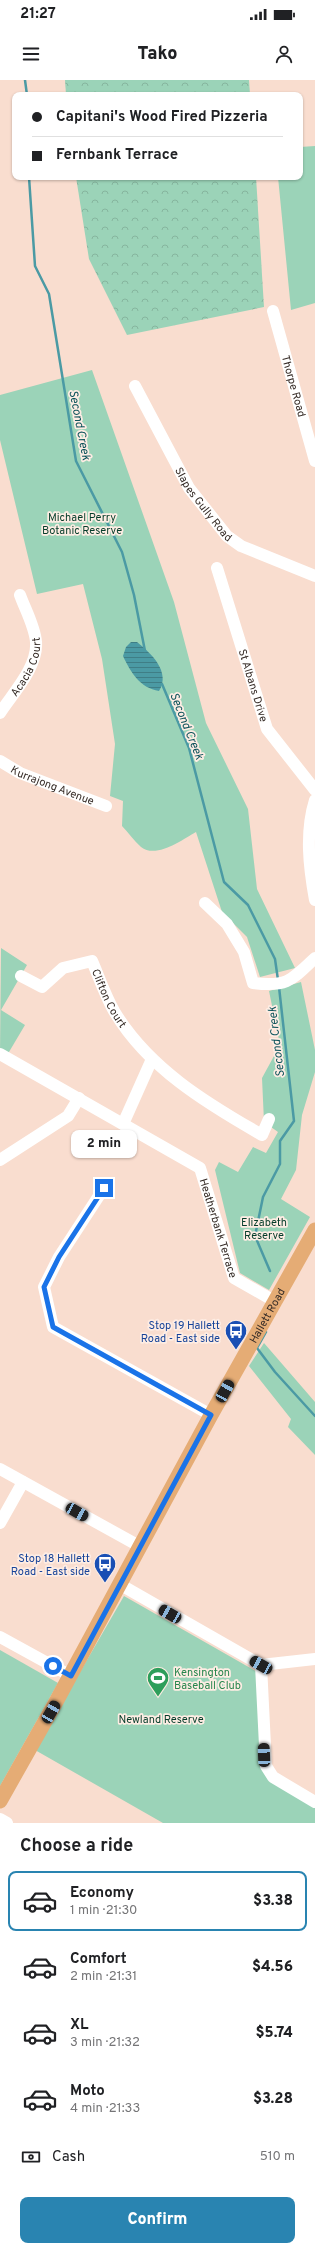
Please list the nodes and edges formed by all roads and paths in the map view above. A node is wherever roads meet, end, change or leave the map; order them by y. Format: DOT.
graph roads {
  1 [pos="273,311"];
  2 [pos="134,386"];
  3 [pos="315,461"];
  4 [pos="217,568"];
  5 [pos="315,576"];
  6 [pos="20,595"];
  7 [pos="0,713"];
  8 [pos="0,761"];
  9 [pos="315,790"];
  10 [pos="315,800"];
  11 [pos="106,806"];
  12 [pos="315,900"];
  13 [pos="205,903"];
  14 [pos="315,958"];
  15 [pos="21,976"];
  16 [pos="0,1054"];
  17 [pos="152,1060"];
  18 [pos="79,1098"];
  19 [pos="269,1119"];
  20 [pos="123,1124"];
  21 [pos="0,1160"];
  22 [pos="104,1188"];
  23 [pos="315,1230"];
  24 [pos="276,1302"];
  25 [pos="211,1415"];
  26 [pos="0,1469"];
  27 [pos="23,1482"];
  28 [pos="0,1523"];
  29 [pos="141,1547"];
  30 [pos="121,1585"];
  31 [pos="0,1638"];
  32 [pos="315,1659"];
  33 [pos="261,1665"];
  34 [pos="71,1676"];
  35 [pos="0,1801"];
  36 [pos="315,1802"];
  37 [pos="0,1819"];
  38 [pos="7,1823"];
  1 -- 3 [label="street, Thorpe Road"];
  2 -- 5 [label="street, Slapes Gully Road"];
  4 -- 9 [label="street, St Albans Drive"];
  6 -- 7 [label="street, Acacia Court"];
  8 -- 11 [label="street, Kurrajong Avenue"];
  10 -- 12 [label="street"];
  13 -- 14 [label="street"];
  15 -- 17 [label="street, Clifton Court"];
  16 -- 18 [label="street, Heatherbank Terrace"];
  17 -- 19 [label="street, Clifton Court"];
  17 -- 20 [label="street"];
  18 -- 20 [label="street, Heatherbank Terrace"];
  18 -- 21 [label="street"];
  20 -- 24 [label="street, Heatherbank Terrace"];
  22 -- 25 [label="street"];
  23 -- 24 [label="main road, Hallett Road"];
  24 -- 25 [label="main road, Hallett Road"];
  25 -- 29 [label="main road, Hallett Road"];
  26 -- 27 [label="street"];
  27 -- 28 [label="street"];
  27 -- 29 [label="street"];
  29 -- 30 [label="main road, Hallett Road"];
  30 -- 33 [label="street"];
  30 -- 34 [label="main road, Hallett Road"];
  31 -- 34 [label="street"];
  32 -- 33 [label="street"];
  33 -- 36 [label="street"];
  34 -- 35 [label="main road, Hallett Road"];
  37 -- 38 [label="street"];
}
